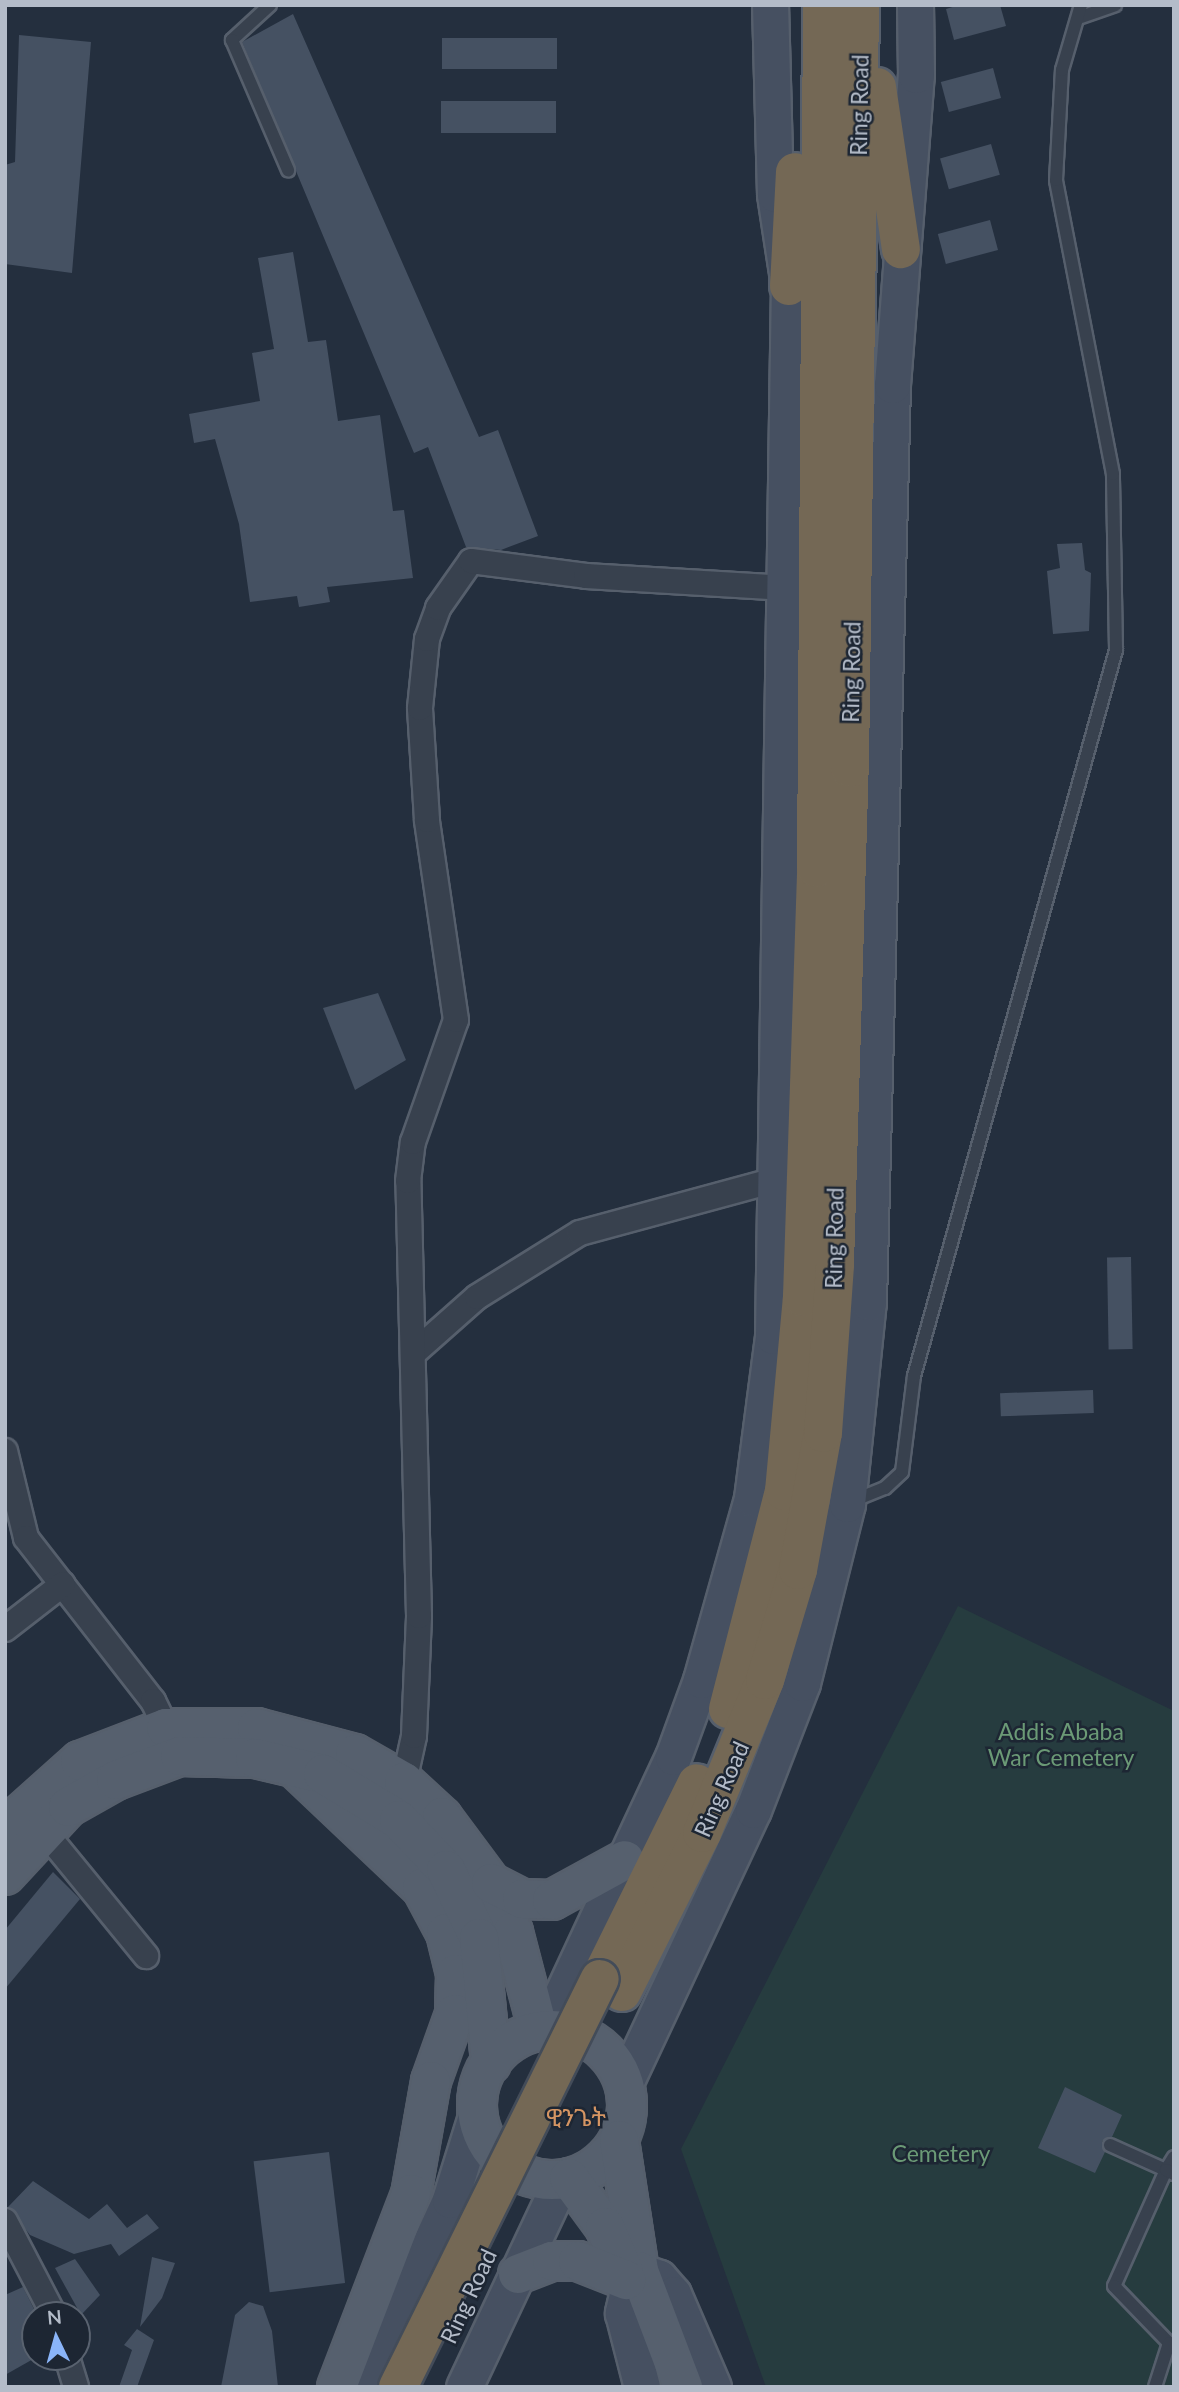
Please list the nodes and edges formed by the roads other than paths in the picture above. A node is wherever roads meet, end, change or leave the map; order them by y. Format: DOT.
graph roads {
  1 [pos="270,5"];
  2 [pos="770,5"];
  3 [pos="821,5"];
  4 [pos="915,5"];
  5 [pos="1115,5"];
  6 [pos="860,10"];
  7 [pos="1081,11"];
  8 [pos="288,170"];
  9 [pos="901,250"];
  10 [pos="789,286"];
  11 [pos="835,439"];
  12 [pos="787,588"];
  13 [pos="779,1179"];
  14 [pos="416,1351"];
  15 [pos="5,1451"];
  16 [pos="847,1504"];
  17 [pos="5,1522"];
  18 [pos="26,1538"];
  19 [pos="63,1584"];
  20 [pos="5,1629"];
  21 [pos="173,1742"];
  22 [pos="292,1765"];
  23 [pos="404,1782"];
  24 [pos="5,1828"];
  25 [pos="43,1830"];
  26 [pos="625,1860"];
  27 [pos="5,1875"];
  28 [pos="491,1883"];
  29 [pos="146,1956"];
  30 [pos="542,2031"];
  31 [pos="491,2063"];
  32 [pos="624,2085"];
  33 [pos="477,2113"];
  34 [pos="618,2140"];
  35 [pos="1110,2145"];
  36 [pos="1174,2157"];
  37 [pos="1170,2172"];
  38 [pos="566,2179"];
  39 [pos="5,2221"];
  40 [pos="518,2274"];
  41 [pos="631,2279"];
  42 [pos="47,2301"];
  43 [pos="337,2387"];
  44 [pos="364,2387"];
  45 [pos="398,2387"];
  46 [pos="426,2387"];
  47 [pos="464,2387"];
  48 [pos="642,2387"];
  49 [pos="671,2387"];
  50 [pos="683,2387"];
  51 [pos="713,2387"];
  52 [pos="1155,2387"];
  1 -- 8 [label="lane"];
  2 -- 10 [label="main road"];
  3 -- 10 [label="highway"];
  3 -- 11 [label="highway, Ring Road"];
  4 -- 9 [label="main road, Ring Road"];
  5 -- 7 [label="lane"];
  6 -- 9 [label="highway"];
  6 -- 11 [label="highway, Ring Road"];
  7 -- 16 [label="lane"];
  9 -- 16 [label="main road, Ring Road"];
  10 -- 12 [label="main road"];
  11 -- 45 [label="highway, Ring Road, bridge"];
  11 -- 46 [label="highway, Ring Road"];
  12 -- 13 [label="main road"];
  12 -- 14 [label="street"];
  13 -- 14 [label="street"];
  13 -- 26 [label="main road"];
  14 -- 23 [label="street"];
  15 -- 18 [label="street"];
  16 -- 32 [label="main road, Ring Road"];
  17 -- 18 [label="street"];
  18 -- 19 [label="street"];
  19 -- 20 [label="street"];
  19 -- 21 [label="street"];
  21 -- 22 [label="main road"];
  21 -- 23 [label="main road"];
  21 -- 24 [label="main road"];
  21 -- 25 [label="main road"];
  22 -- 31 [label="main road"];
  22 -- 43 [label="main road"];
  23 -- 28 [label="main road"];
  25 -- 27 [label="main road"];
  25 -- 29 [label="street"];
  26 -- 28 [label="main road"];
  26 -- 30 [label="main road"];
  28 -- 30 [label="main road"];
  30 -- 31 [label="main road"];
  30 -- 32 [label="main road"];
  31 -- 33 [label="main road"];
  32 -- 34 [label="main road"];
  33 -- 38 [label="main road"];
  33 -- 44 [label="main road"];
  34 -- 38 [label="main road"];
  34 -- 41 [label="main road"];
  35 -- 37 [label="lane"];
  36 -- 37 [label="lane"];
  37 -- 52 [label="lane"];
  38 -- 40 [label="main road"];
  38 -- 41 [label="main road"];
  39 -- 42 [label="street"];
  40 -- 41 [label="main road"];
  40 -- 47 [label="main road"];
  41 -- 48 [label="main road"];
  41 -- 49 [label="main road"];
  41 -- 50 [label="main road"];
  41 -- 51 [label="main road"];
}
